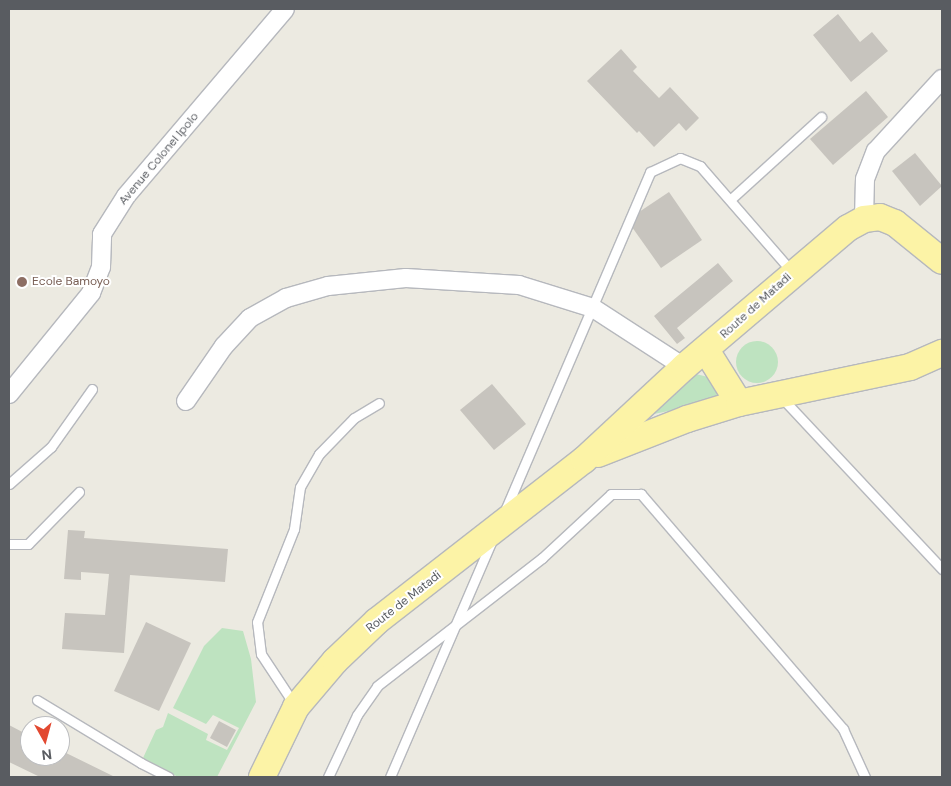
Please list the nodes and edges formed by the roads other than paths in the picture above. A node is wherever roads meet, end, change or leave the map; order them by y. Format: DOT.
graph roads {
  1 [pos="285,9"];
  2 [pos="942,79"];
  3 [pos="821,117"];
  4 [pos="731,199"];
  5 [pos="864,218"];
  6 [pos="942,260"];
  7 [pos="793,273"];
  8 [pos="706,350"];
  9 [pos="942,353"];
  10 [pos="684,367"];
  11 [pos="92,390"];
  12 [pos="9,394"];
  13 [pos="780,396"];
  14 [pos="186,401"];
  15 [pos="379,403"];
  16 [pos="739,403"];
  17 [pos="584,460"];
  18 [pos="9,484"];
  19 [pos="79,492"];
  20 [pos="9,544"];
  21 [pos="942,569"];
  22 [pos="37,700"];
  23 [pos="296,706"];
  24 [pos="169,777"];
  25 [pos="262,777"];
  26 [pos="328,777"];
  27 [pos="390,777"];
  28 [pos="865,777"];
  1 -- 12 [label="street, Avenue Colonel Ipolo"];
  2 -- 5 [label="street"];
  3 -- 4 [label="lane"];
  4 -- 7 [label="lane"];
  4 -- 27 [label="lane"];
  5 -- 6 [label="main road"];
  5 -- 7 [label="main road, Route de Matadi"];
  7 -- 8 [label="main road, Route de Matadi"];
  8 -- 10 [label="main road, Route de Matadi"];
  8 -- 16 [label="main road"];
  9 -- 13 [label="main road, Route de Matadi"];
  10 -- 14 [label="street"];
  10 -- 17 [label="main road, Route de Matadi"];
  11 -- 18 [label="lane"];
  13 -- 16 [label="main road, Route de Matadi"];
  13 -- 21 [label="lane"];
  15 -- 23 [label="lane"];
  16 -- 17 [label="main road, Route de Matadi"];
  17 -- 23 [label="main road, Route de Matadi"];
  19 -- 20 [label="lane"];
  22 -- 24 [label="lane"];
  23 -- 25 [label="main road, Route de Matadi"];
  26 -- 28 [label="lane"];
}
